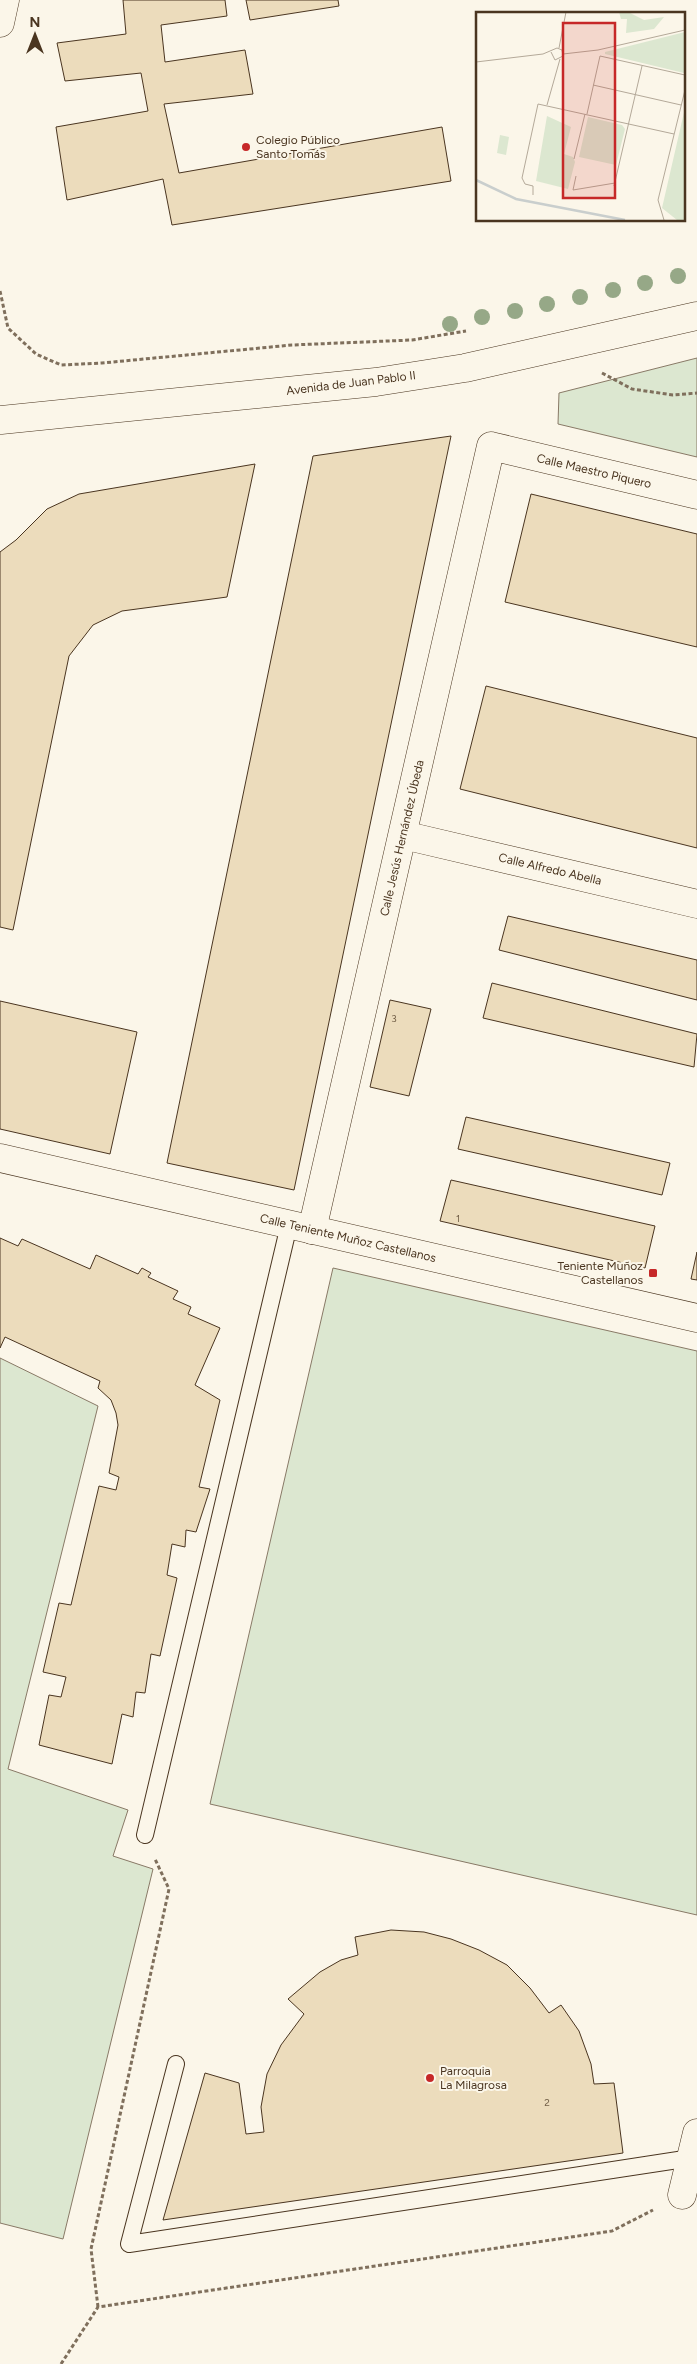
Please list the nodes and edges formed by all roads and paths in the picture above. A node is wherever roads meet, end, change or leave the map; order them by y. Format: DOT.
graph roads {
  1 [pos="5,0"];
  2 [pos="0,23"];
  3 [pos="0,291"];
  4 [pos="697,316"];
  5 [pos="470,330"];
  6 [pos="588,342"];
  7 [pos="697,393"];
  8 [pos="0,421"];
  9 [pos="491,446"];
  10 [pos="697,495"];
  11 [pos="403,834"];
  12 [pos="697,904"];
  13 [pos="0,1158"];
  14 [pos="300,1227"];
  15 [pos="697,1318"];
  16 [pos="145,1835"];
  17 [pos="176,2064"];
  18 [pos="694,2145"];
  19 [pos="682,2195"];
  20 [pos="98,2307"];
  21 [pos="61,2364"];
  1 -- 2 [label="street"];
  3 -- 5 [label="path"];
  4 -- 6 [label="street, Avenida de Juan Pablo II"];
  6 -- 7 [label="path"];
  6 -- 8 [label="street, Avenida de Juan Pablo II"];
  9 -- 10 [label="street, Calle Maestro Piquero"];
  9 -- 11 [label="street, Calle Jesús Hernández Úbeda"];
  11 -- 12 [label="street, Calle Alfredo Abella"];
  11 -- 14 [label="street, Calle Jesús Hernández Úbeda"];
  13 -- 14 [label="street, Calle Teniente Muñoz Castellanos"];
  14 -- 15 [label="street, Calle Teniente Muñoz Castellanos"];
  14 -- 16 [label="lane"];
  16 -- 20 [label="path"];
  17 -- 18 [label="lane"];
  18 -- 19 [label="street"];
  19 -- 20 [label="path"];
  20 -- 21 [label="path"];
}
